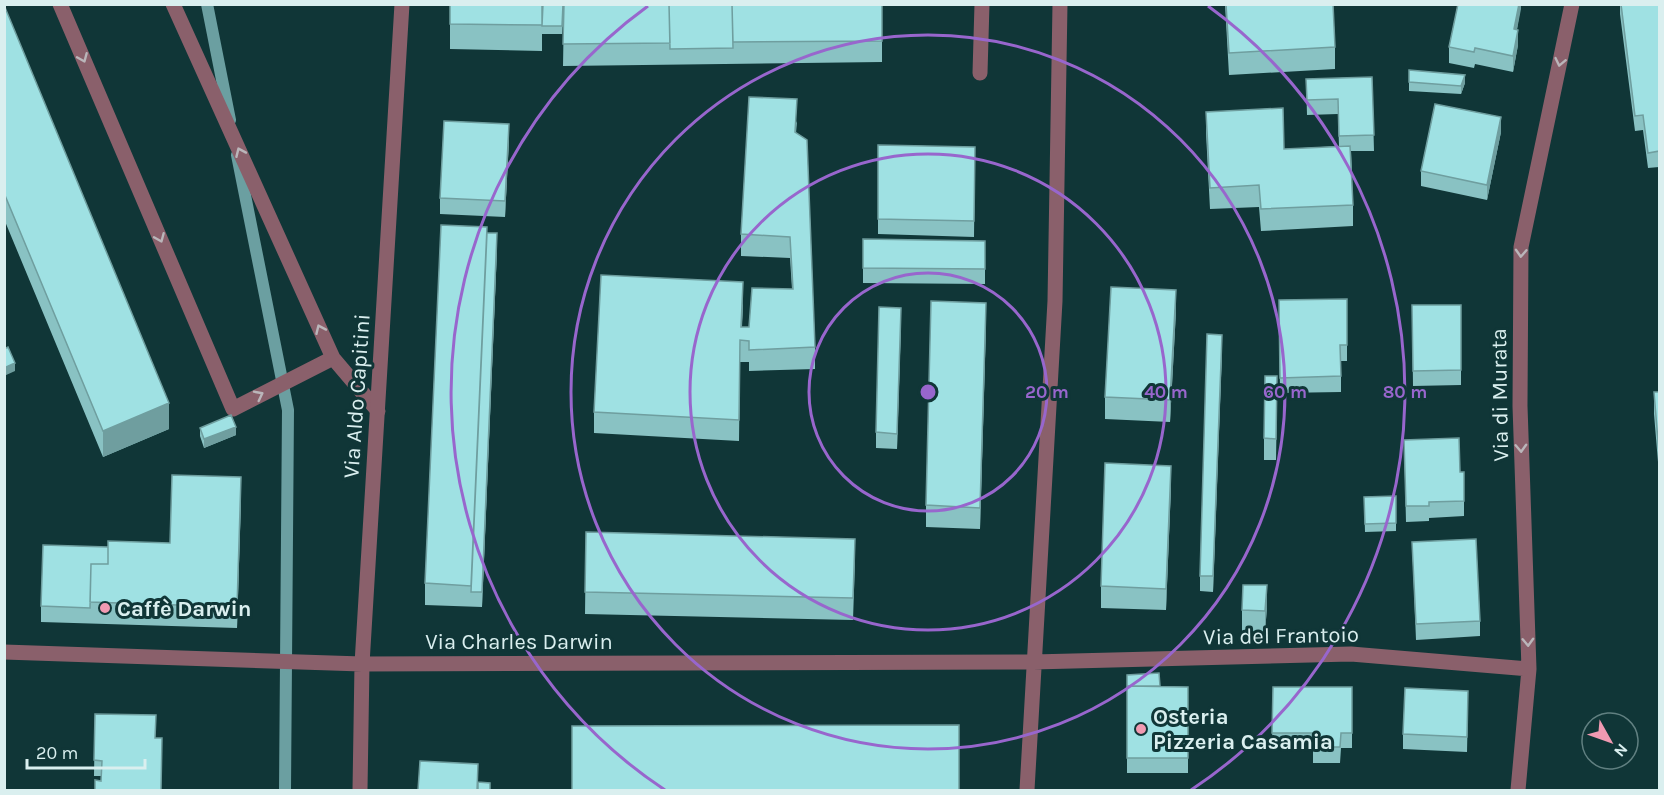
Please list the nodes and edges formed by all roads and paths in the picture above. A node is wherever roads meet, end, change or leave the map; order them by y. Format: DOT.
graph roads {
  1 [pos="60,4"];
  2 [pos="172,4"];
  3 [pos="402,4"];
  4 [pos="982,4"];
  5 [pos="1060,4"];
  6 [pos="1572,4"];
  7 [pos="980,73"];
  8 [pos="333,358"];
  9 [pos="378,411"];
  10 [pos="4,652"];
  11 [pos="1033,662"];
  12 [pos="362,664"];
  13 [pos="1529,669"];
  14 [pos="360,790"];
  15 [pos="1027,790"];
  16 [pos="1518,790"];
  1 -- 8 [label="street, one-way"];
  8 -- 2 [label="street, one-way"];
  3 -- 9 [label="street, Via Aldo Capitini"];
  4 -- 7 [label="street"];
  5 -- 11 [label="street"];
  6 -- 13 [label="street, Via di Murata, one-way"];
  8 -- 9 [label="street"];
  9 -- 12 [label="street, Via Aldo Capitini"];
  10 -- 12 [label="street, Via Charles Darwin"];
  11 -- 12 [label="street, Via Charles Darwin"];
  11 -- 13 [label="street, Via del Frantoio"];
  11 -- 15 [label="street"];
  12 -- 14 [label="street, Via Aldo Capitini"];
  13 -- 16 [label="street, Via di Murata"];
}
